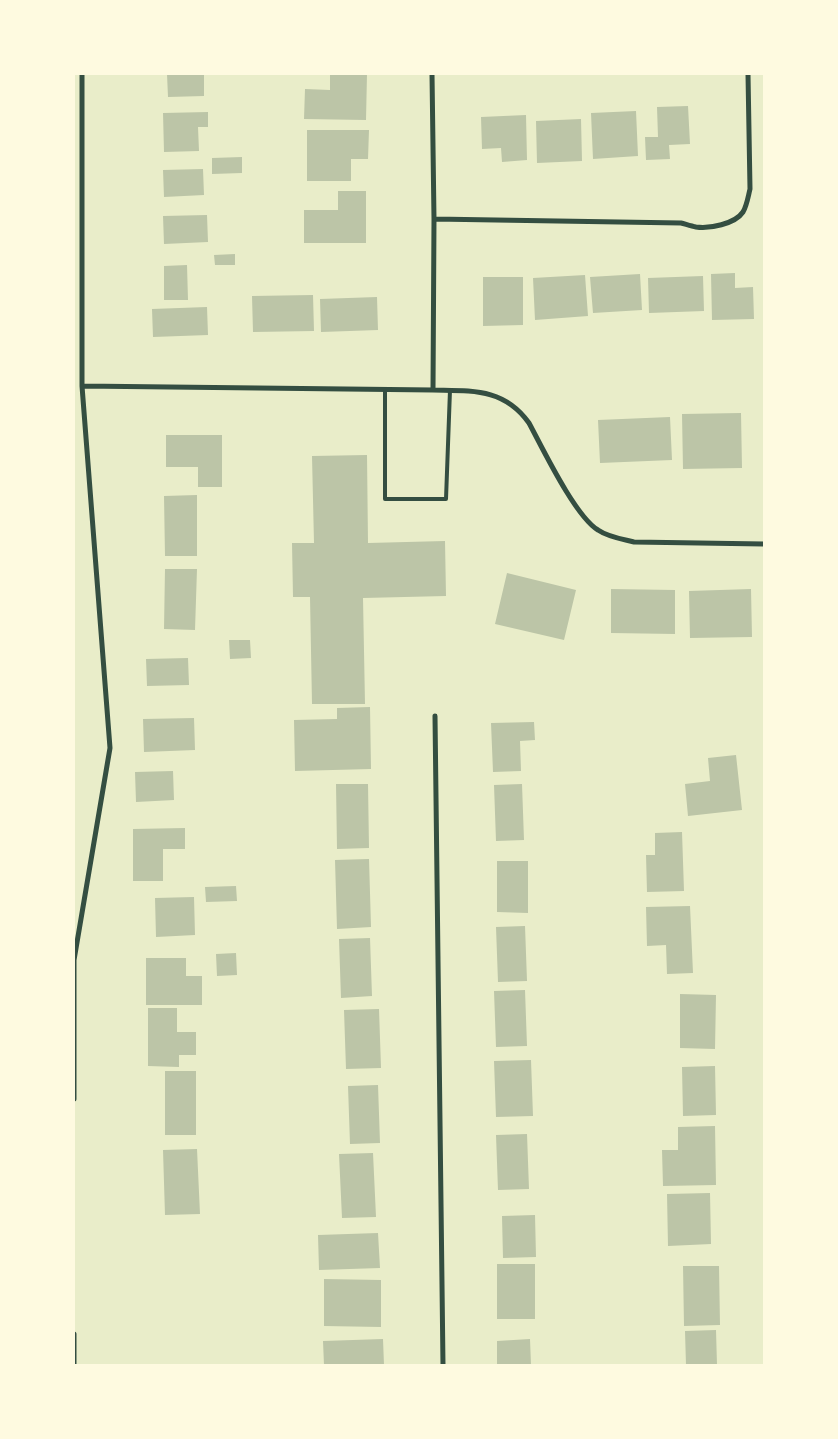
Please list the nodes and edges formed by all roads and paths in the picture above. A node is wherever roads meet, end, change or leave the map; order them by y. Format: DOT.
graph roads {
  1 [pos="82,74"];
  2 [pos="432,74"];
  3 [pos="748,74"];
  4 [pos="434,219"];
  5 [pos="82,386"];
  6 [pos="385,389"];
  7 [pos="433,390"];
  8 [pos="450,390"];
  9 [pos="764,544"];
  10 [pos="435,716"];
  11 [pos="74,1099"];
  12 [pos="74,1334"];
  13 [pos="74,1365"];
  14 [pos="444,1365"];
  1 -- 5 [label="street"];
  2 -- 4 [label="street"];
  3 -- 4 [label="street"];
  4 -- 7 [label="street"];
  5 -- 6 [label="street"];
  5 -- 11 [label="street"];
  6 -- 7 [label="street"];
  6 -- 8 [label="lane"];
  7 -- 8 [label="street"];
  8 -- 9 [label="street"];
  10 -- 14 [label="street"];
  12 -- 13 [label="street"];
}
